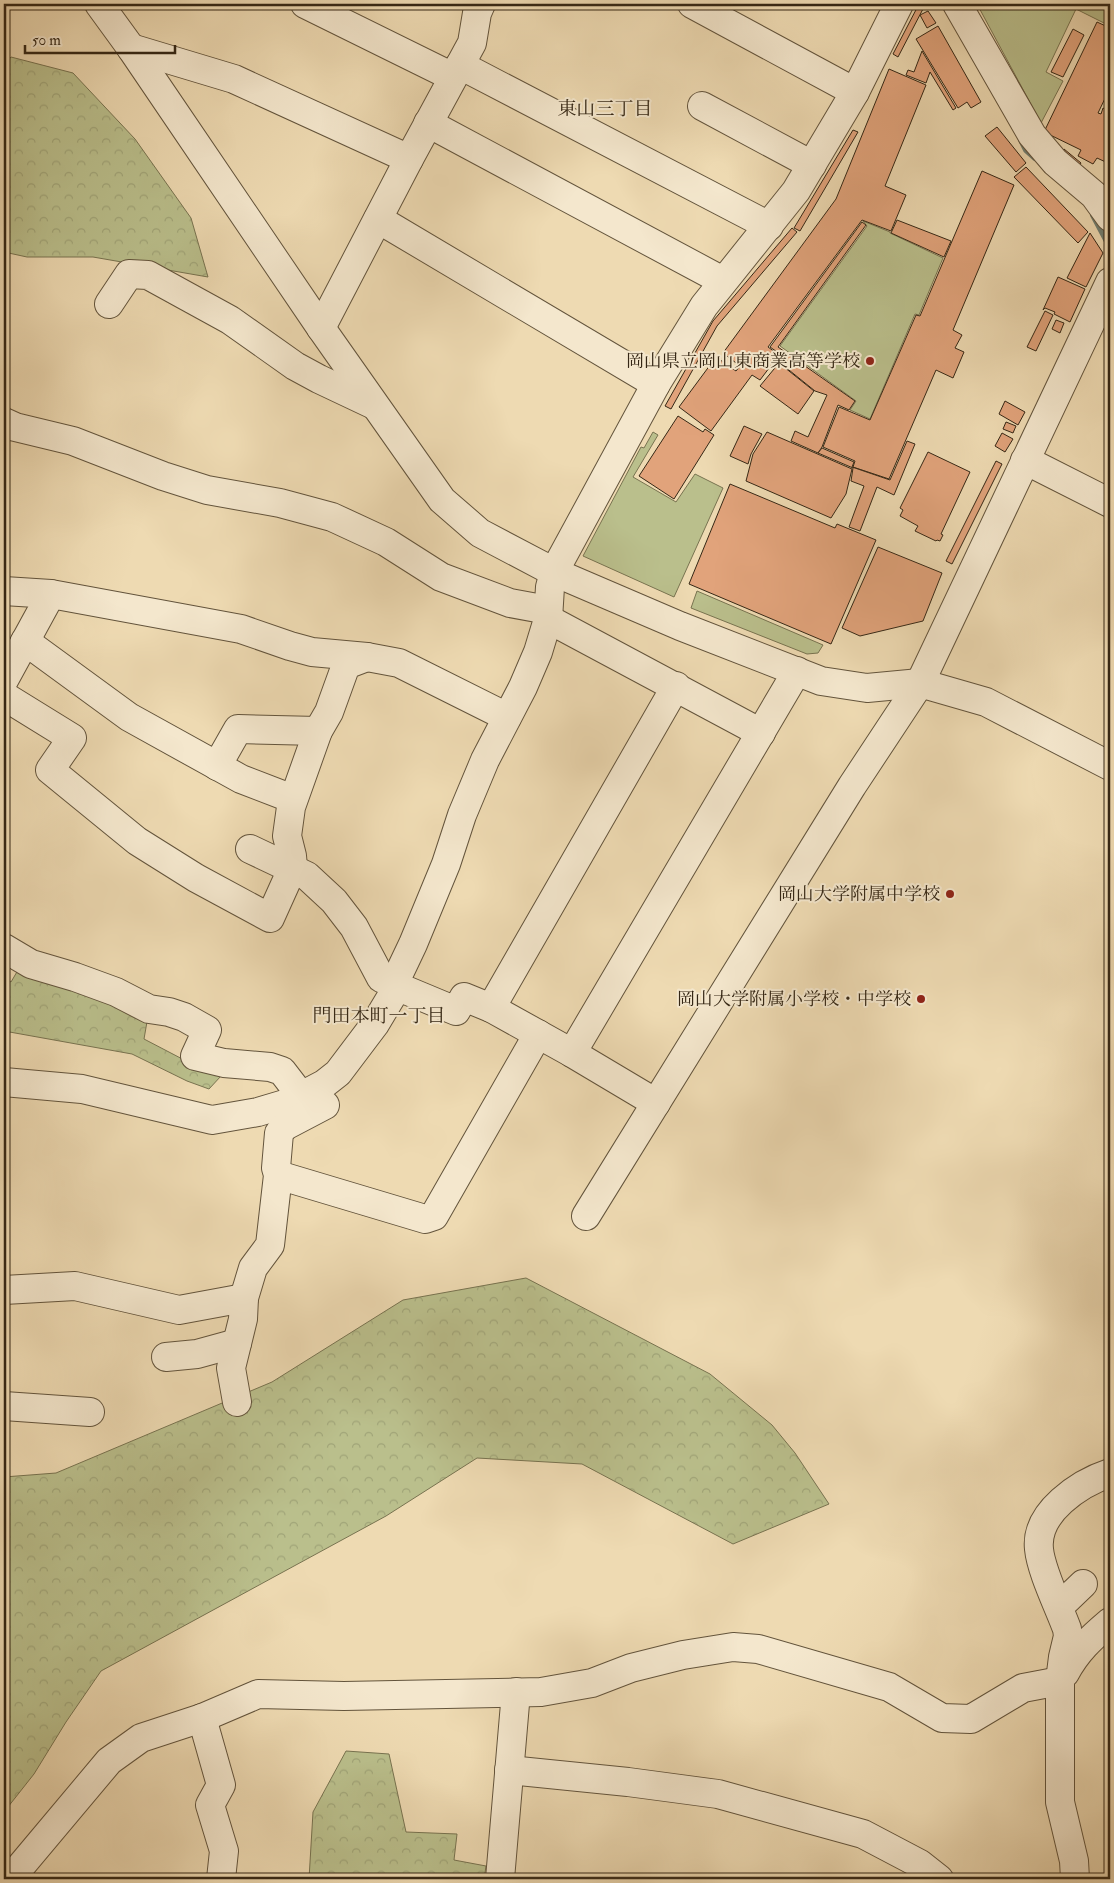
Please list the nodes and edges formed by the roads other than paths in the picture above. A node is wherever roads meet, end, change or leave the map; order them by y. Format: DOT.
graph roads {
  1 [pos="98,4"];
  2 [pos="305,4"];
  3 [pos="481,4"];
  4 [pos="692,4"];
  5 [pos="899,4"];
  6 [pos="958,4"];
  7 [pos="131,48"];
  8 [pos="456,71"];
  9 [pos="855,92"];
  10 [pos="702,106"];
  11 [pos="428,123"];
  12 [pos="409,159"];
  13 [pos="812,165"];
  14 [pos="1110,217"];
  15 [pos="378,219"];
  16 [pos="769,226"];
  17 [pos="723,281"];
  18 [pos="1110,282"];
  19 [pos="109,304"];
  20 [pos="322,328"];
  21 [pos="656,384"];
  22 [pos="375,405"];
  23 [pos="4,422"];
  24 [pos="1025,460"];
  25 [pos="1110,504"];
  26 [pos="554,572"];
  27 [pos="4,591"];
  28 [pos="51,594"];
  29 [pos="548,614"];
  30 [pos="25,641"];
  31 [pos="367,657"];
  32 [pos="797,671"];
  33 [pos="4,680"];
  34 [pos="920,683"];
  35 [pos="676,686"];
  36 [pos="4,696"];
  37 [pos="507,717"];
  38 [pos="318,731"];
  39 [pos="761,733"];
  40 [pos="217,766"];
  41 [pos="1110,766"];
  42 [pos="293,800"];
  43 [pos="250,849"];
  44 [pos="293,868"];
  45 [pos="4,948"];
  46 [pos="394,984"];
  47 [pos="491,1008"];
  48 [pos="538,1034"];
  49 [pos="572,1053"];
  50 [pos="4,1082"];
  51 [pos="297,1090"];
  52 [pos="656,1103"];
  53 [pos="278,1175"];
  54 [pos="586,1216"];
  55 [pos="4,1290"];
  56 [pos="244,1298"];
  57 [pos="237,1343"];
  58 [pos="166,1357"];
  59 [pos="237,1402"];
  60 [pos="4,1406"];
  61 [pos="90,1412"];
  62 [pos="1110,1473"];
  63 [pos="1083,1584"];
  64 [pos="1059,1607"];
  65 [pos="1110,1622"];
  66 [pos="1060,1681"];
  67 [pos="516,1692"];
  68 [pos="202,1718"];
  69 [pos="509,1770"];
  70 [pos="10,1879"];
  71 [pos="221,1879"];
  72 [pos="500,1879"];
  73 [pos="939,1879"];
  74 [pos="1075,1879"];
  1 -- 7 [label="street"];
  2 -- 8 [label="street"];
  3 -- 8 [label="street"];
  4 -- 9 [label="street"];
  5 -- 9 [label="street"];
  6 -- 14 [label="street"];
  7 -- 12 [label="street"];
  7 -- 20 [label="street"];
  8 -- 11 [label="street"];
  8 -- 16 [label="street"];
  9 -- 13 [label="street"];
  10 -- 13 [label="street"];
  11 -- 12 [label="street"];
  11 -- 17 [label="street"];
  12 -- 15 [label="street"];
  13 -- 16 [label="street"];
  15 -- 20 [label="street"];
  15 -- 21 [label="street"];
  16 -- 17 [label="street"];
  17 -- 21 [label="street"];
  18 -- 24 [label="street"];
  19 -- 22 [label="street"];
  20 -- 22 [label="street"];
  21 -- 26 [label="street"];
  22 -- 26 [label="street"];
  23 -- 29 [label="street"];
  24 -- 25 [label="street"];
  24 -- 34 [label="street"];
  26 -- 29 [label="street"];
  26 -- 32 [label="street"];
  27 -- 28 [label="street"];
  28 -- 30 [label="street"];
  28 -- 31 [label="street"];
  29 -- 35 [label="street"];
  29 -- 37 [label="street"];
  30 -- 33 [label="street"];
  30 -- 40 [label="street"];
  31 -- 37 [label="street"];
  31 -- 38 [label="street"];
  32 -- 34 [label="street"];
  32 -- 39 [label="street"];
  34 -- 41 [label="street"];
  34 -- 52 [label="street"];
  35 -- 39 [label="street"];
  35 -- 47 [label="street"];
  36 -- 44 [label="street"];
  37 -- 46 [label="street"];
  38 -- 40 [label="street"];
  38 -- 42 [label="street"];
  39 -- 49 [label="street"];
  40 -- 42 [label="street"];
  42 -- 44 [label="street"];
  43 -- 44 [label="street"];
  44 -- 46 [label="street"];
  45 -- 51 [label="street"];
  46 -- 47 [label="street"];
  46 -- 51 [label="street"];
  46 -- 53 [label="street"];
  47 -- 48 [label="street"];
  48 -- 49 [label="street"];
  48 -- 53 [label="street"];
  49 -- 52 [label="street"];
  50 -- 51 [label="street"];
  52 -- 54 [label="street"];
  53 -- 56 [label="street"];
  55 -- 56 [label="street"];
  56 -- 57 [label="street"];
  57 -- 58 [label="street"];
  57 -- 59 [label="street"];
  60 -- 61 [label="street"];
  62 -- 64 [label="street"];
  63 -- 64 [label="street"];
  64 -- 66 [label="street"];
  65 -- 66 [label="street"];
  66 -- 67 [label="street"];
  66 -- 74 [label="street"];
  67 -- 68 [label="street"];
  67 -- 69 [label="street"];
  68 -- 70 [label="street"];
  68 -- 71 [label="street"];
  69 -- 72 [label="street"];
  69 -- 73 [label="street"];
}
